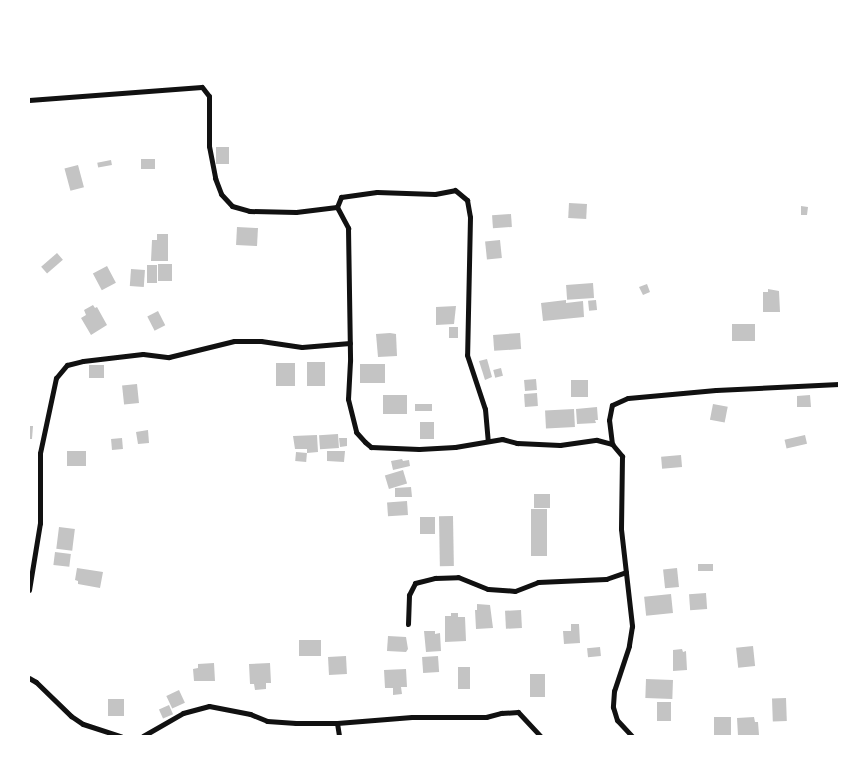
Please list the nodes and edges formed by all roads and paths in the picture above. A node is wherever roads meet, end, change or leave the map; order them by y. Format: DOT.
graph roads {
  1 [pos="29,100"];
  2 [pos="337,207"];
  3 [pos="350,343"];
  4 [pos="839,384"];
  5 [pos="488,441"];
  6 [pos="612,444"];
  7 [pos="626,572"];
  8 [pos="29,590"];
  9 [pos="408,624"];
  10 [pos="29,678"];
  11 [pos="337,723"];
  12 [pos="121,736"];
  13 [pos="143,736"];
  14 [pos="339,736"];
  15 [pos="540,736"];
  16 [pos="632,736"];
  1 -- 2 [label="street"];
  2 -- 3 [label="street"];
  2 -- 5 [label="street"];
  3 -- 5 [label="street"];
  3 -- 8 [label="street"];
  4 -- 6 [label="street"];
  5 -- 6 [label="street"];
  6 -- 7 [label="street"];
  7 -- 9 [label="street"];
  7 -- 16 [label="street"];
  10 -- 12 [label="street"];
  11 -- 13 [label="street"];
  11 -- 14 [label="street"];
  11 -- 15 [label="street"];
}
